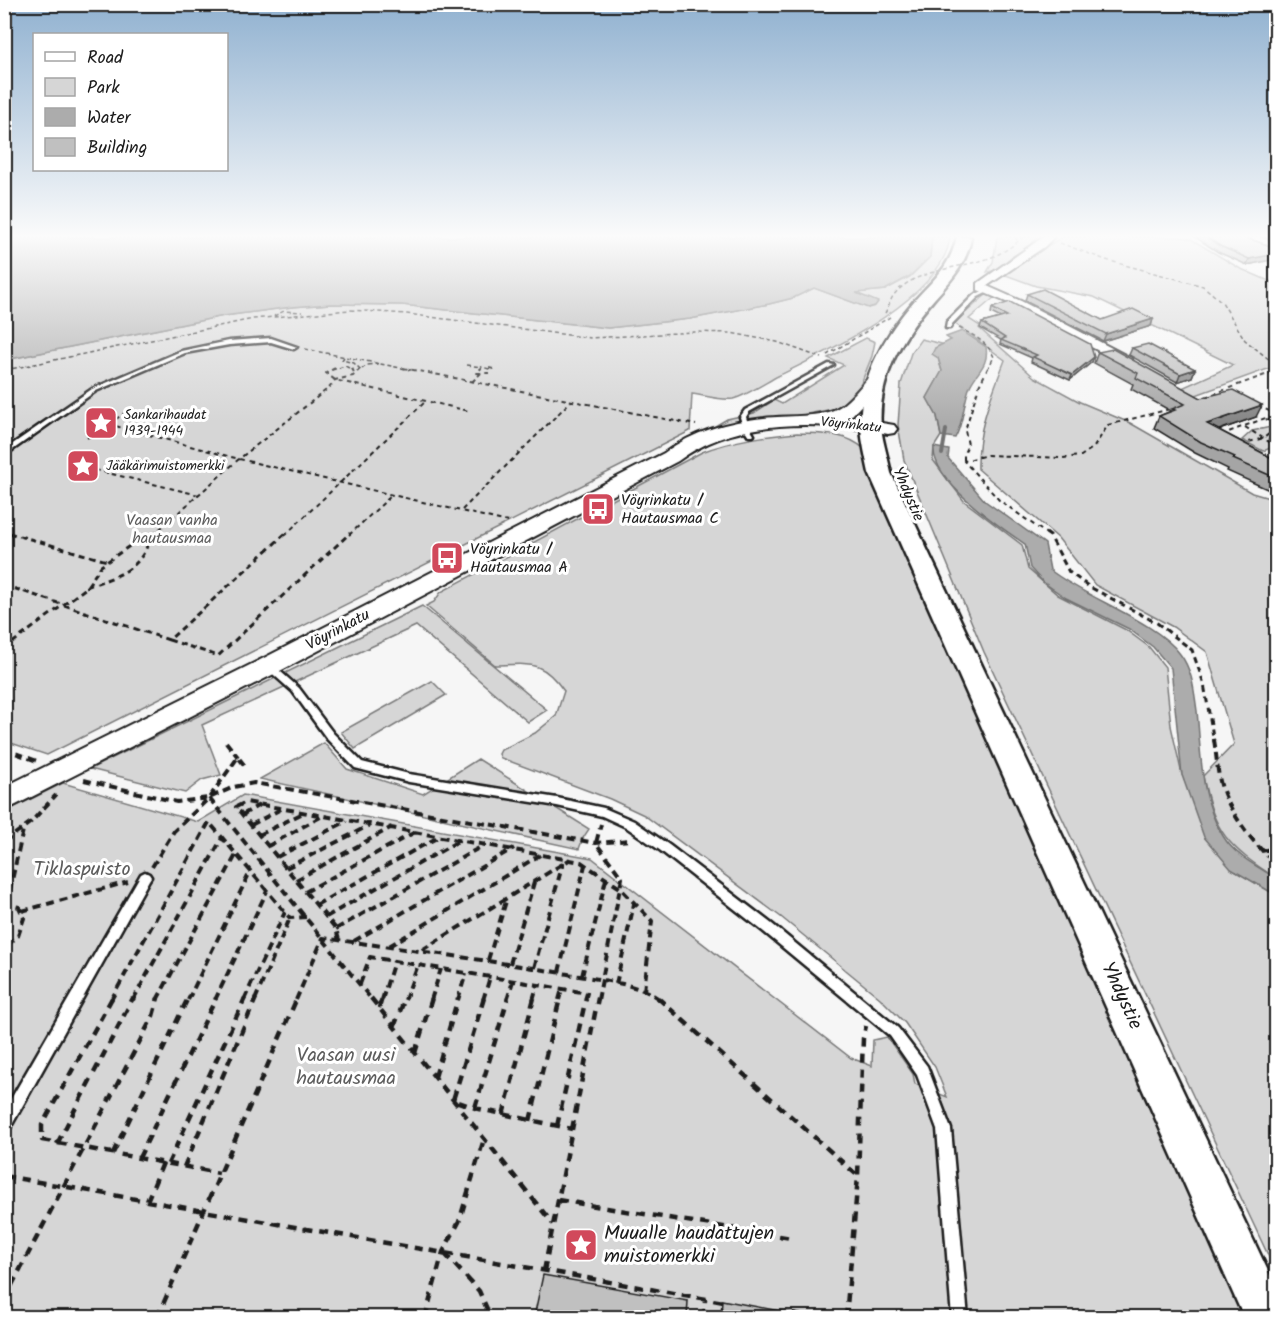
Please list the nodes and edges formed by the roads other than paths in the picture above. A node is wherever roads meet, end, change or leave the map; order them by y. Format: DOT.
graph roads {
  1 [pos="919,299"];
  2 [pos="973,299"];
  3 [pos="1006,299"];
  4 [pos="935,312"];
  5 [pos="949,325"];
  6 [pos="294,347"];
  7 [pos="831,365"];
  8 [pos="1141,369"];
  9 [pos="876,380"];
  10 [pos="800,420"];
  11 [pos="877,430"];
  12 [pos="749,431"];
  13 [pos="4,454"];
  14 [pos="269,666"];
  15 [pos="4,800"];
  16 [pos="145,877"];
  17 [pos="4,1125"];
  18 [pos="960,1317"];
  19 [pos="1268,1317"];
  1 -- 9 [label="main road, Yhdystie"];
  2 -- 5 [label="lane"];
  3 -- 8 [label="street"];
  4 -- 11 [label="main road, Yhdystie"];
  6 -- 13 [label="lane"];
  7 -- 12 [label="lane"];
  9 -- 10 [label="main road"];
  9 -- 11 [label="main road, Yhdystie"];
  10 -- 11 [label="main road, Vöyrinkatu"];
  10 -- 12 [label="main road, Vöyrinkatu"];
  11 -- 12 [label="main road, Vöyrinkatu"];
  11 -- 19 [label="main road, Yhdystie"];
  12 -- 14 [label="main road, Vöyrinkatu"];
  14 -- 15 [label="main road, Vöyrinkatu"];
  14 -- 18 [label="lane"];
  16 -- 17 [label="lane"];
}
